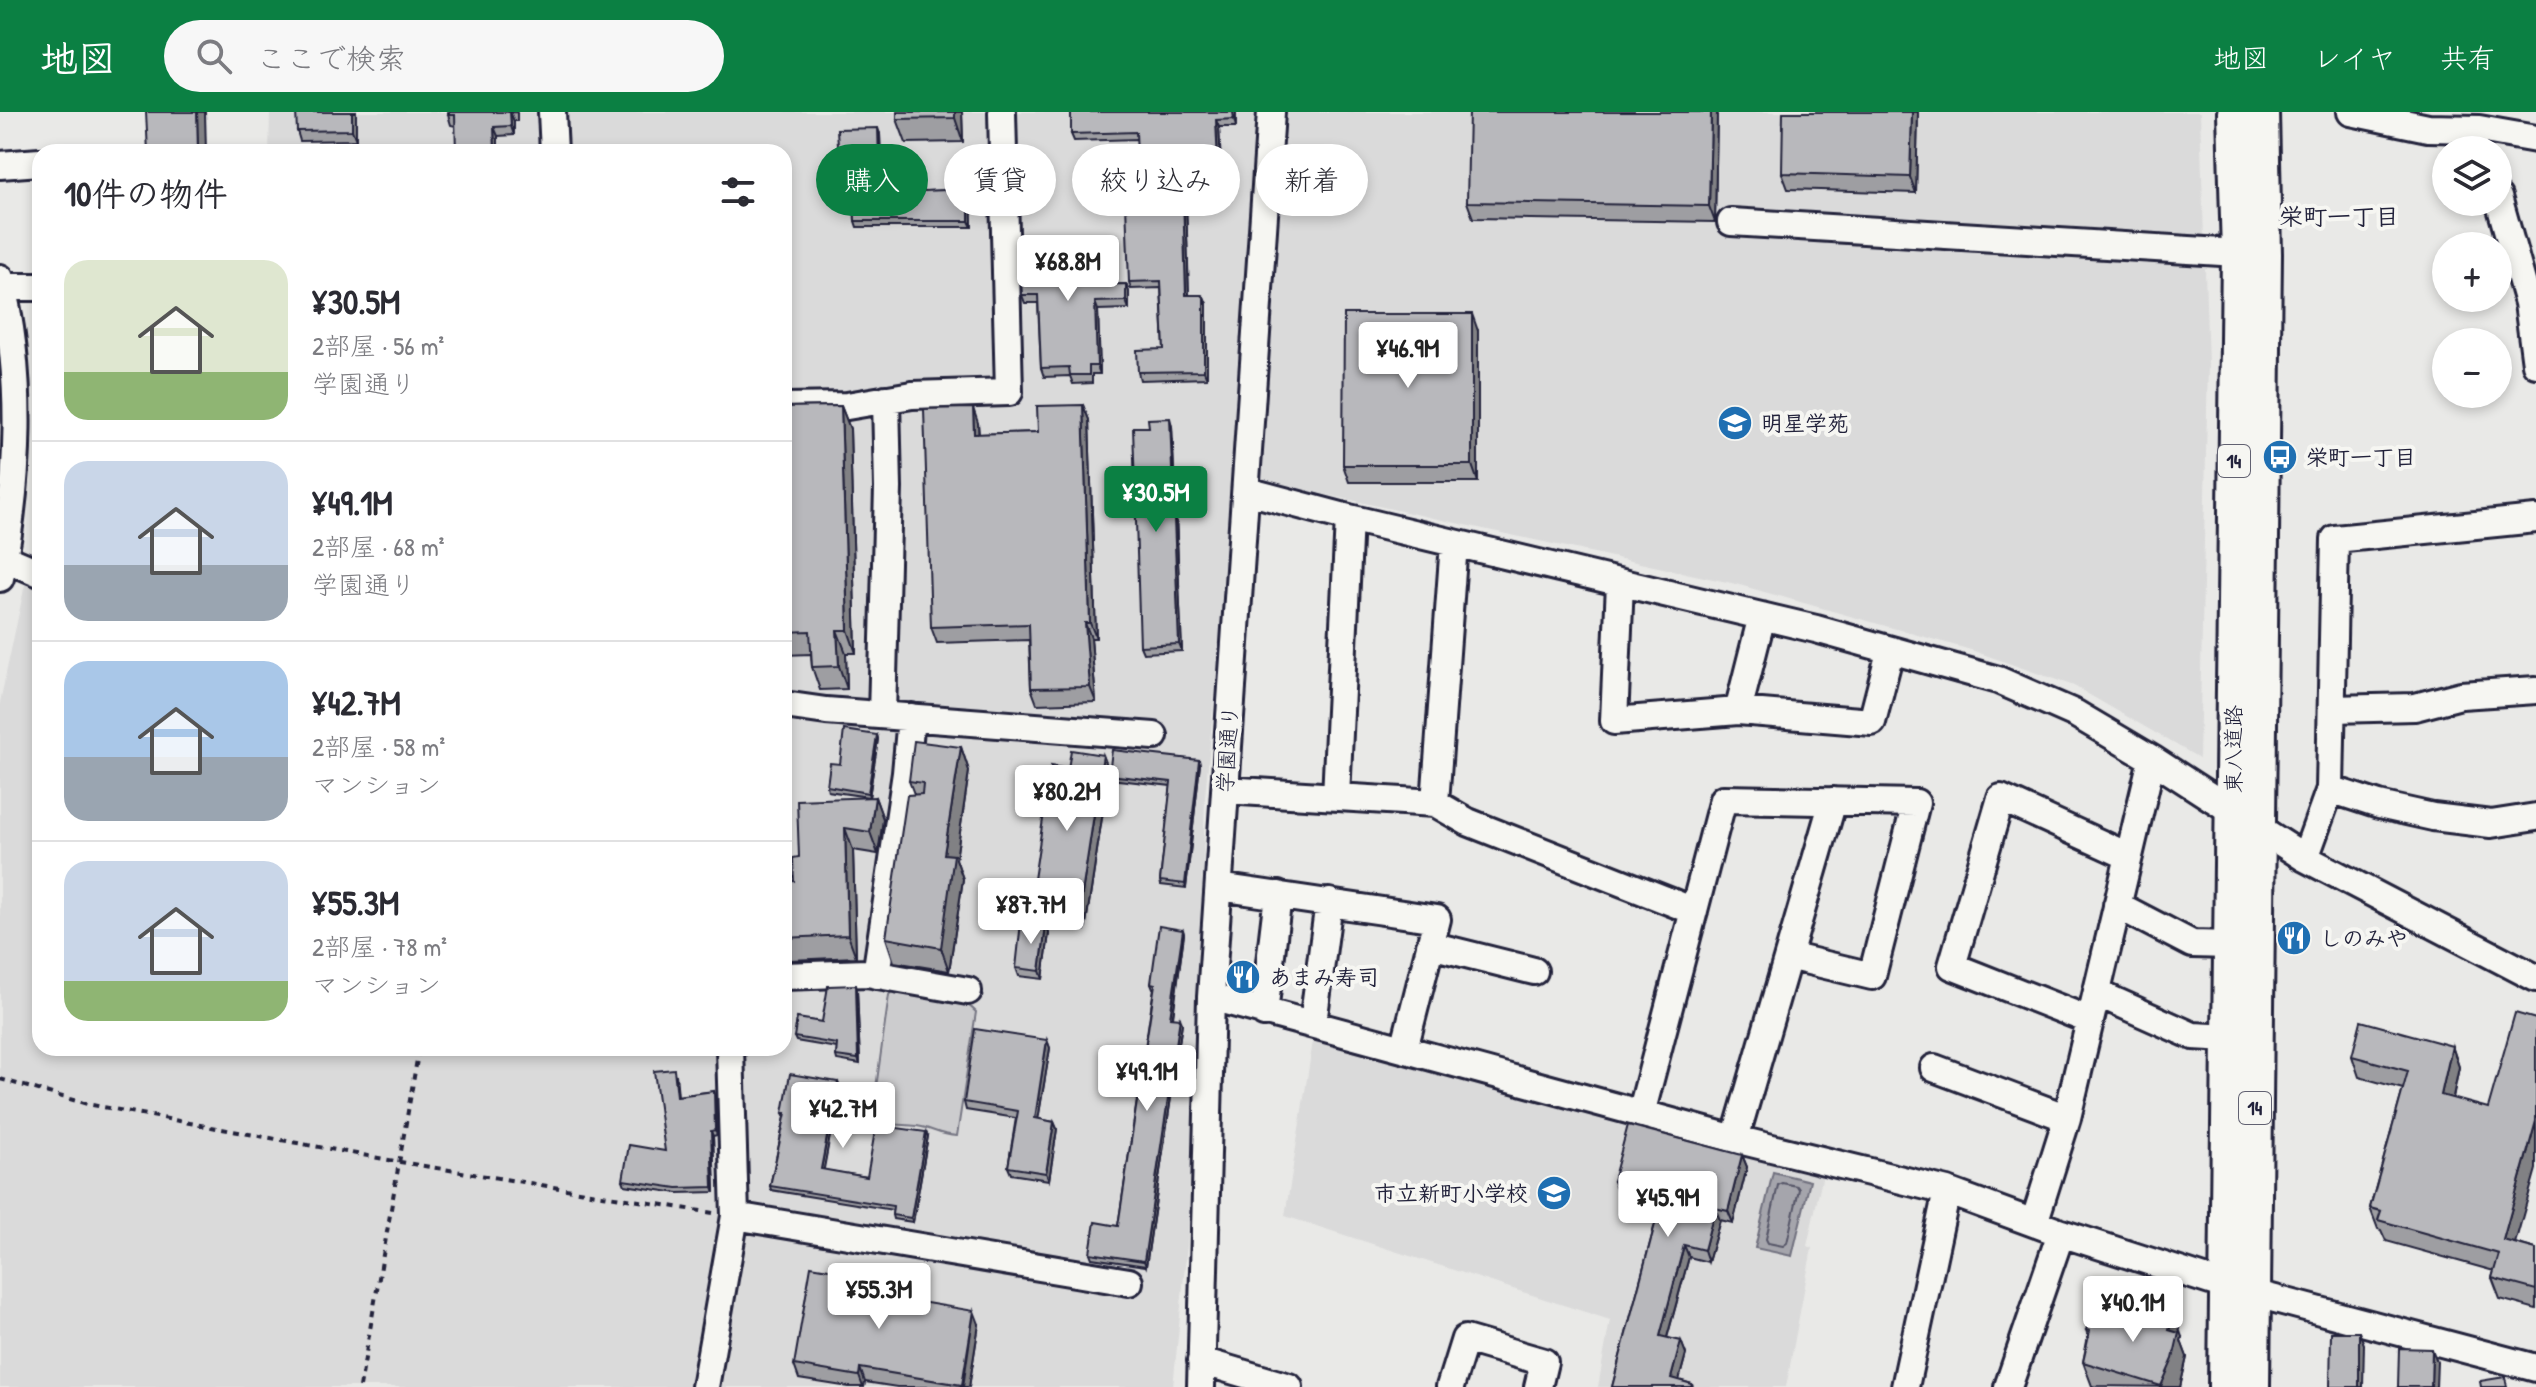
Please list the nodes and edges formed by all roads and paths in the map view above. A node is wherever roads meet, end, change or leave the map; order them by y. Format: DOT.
graph roads {
  1 [pos="552,112"];
  2 [pos="1002,112"];
  3 [pos="1271,112"];
  4 [pos="2234,112"];
  5 [pos="2262,112"];
  6 [pos="2351,112"];
  7 [pos="2481,130"];
  8 [pos="2536,139"];
  9 [pos="554,144"];
  10 [pos="32,163"];
  11 [pos="0,165"];
  12 [pos="2504,216"];
  13 [pos="1731,222"];
  14 [pos="2251,254"];
  15 [pos="1,282"];
  16 [pos="32,286"];
  17 [pos="2531,297"];
  18 [pos="2536,364"];
  19 [pos="7,367"];
  20 [pos="886,399"];
  21 [pos="792,407"];
  22 [pos="1247,491"];
  23 [pos="1349,518"];
  24 [pos="2536,519"];
  25 [pos="1454,543"];
  26 [pos="1,563"];
  27 [pos="32,571"];
  28 [pos="1620,583"];
  29 [pos="1762,616"];
  30 [pos="1890,652"];
  31 [pos="2536,690"];
  32 [pos="792,706"];
  33 [pos="2332,709"];
  34 [pos="1738,711"];
  35 [pos="882,715"];
  36 [pos="911,717"];
  37 [pos="1154,736"];
  38 [pos="2152,759"];
  39 [pos="2330,789"];
  40 [pos="1225,790"];
  41 [pos="1336,797"];
  42 [pos="1833,801"];
  43 [pos="1435,803"];
  44 [pos="2232,810"];
  45 [pos="2536,817"];
  46 [pos="2260,830"];
  47 [pos="2128,856"];
  48 [pos="2305,858"];
  49 [pos="1219,887"];
  50 [pos="1278,895"];
  51 [pos="1329,902"];
  52 [pos="2117,905"];
  53 [pos="1694,911"];
  54 [pos="1430,945"];
  55 [pos="2231,945"];
  56 [pos="1788,956"];
  57 [pos="1534,971"];
  58 [pos="876,975"];
  59 [pos="792,976"];
  60 [pos="2536,978"];
  61 [pos="968,991"];
  62 [pos="2097,993"];
  63 [pos="1211,997"];
  64 [pos="1264,1013"];
  65 [pos="2089,1020"];
  66 [pos="1313,1023"];
  67 [pos="2230,1038"];
  68 [pos="1404,1049"];
  69 [pos="418,1056"];
  70 [pos="730,1056"];
  71 [pos="1934,1068"];
  72 [pos="0,1079"];
  73 [pos="1641,1114"];
  74 [pos="2067,1118"];
  75 [pos="1735,1139"];
  76 [pos="400,1162"];
  77 [pos="1947,1191"];
  78 [pos="735,1216"];
  79 [pos="2034,1223"];
  80 [pos="2061,1233"];
  81 [pos="1129,1282"];
  82 [pos="2240,1290"];
  83 [pos="2536,1368"];
  84 [pos="1201,1374"];
  85 [pos="1908,1386"];
  86 [pos="360,1387"];
  87 [pos="705,1387"];
  88 [pos="1289,1387"];
  89 [pos="1450,1387"];
  90 [pos="1538,1387"];
  91 [pos="2008,1387"];
  92 [pos="2225,1387"];
  93 [pos="2253,1387"];
  1 -- 9 [label="street"];
  2 -- 20 [label="street"];
  3 -- 22 [label="street, 学園通り"];
  4 -- 14 [label="main road, 東八道路 / 14"];
  5 -- 14 [label="main road, 東八道路 / 14"];
  6 -- 7 [label="street"];
  7 -- 8 [label="street"];
  10 -- 11 [label="street"];
  12 -- 17 [label="street"];
  13 -- 14 [label="street"];
  14 -- 44 [label="main road, 東八道路 / 14"];
  14 -- 46 [label="main road, 東八道路 / 14"];
  15 -- 16 [label="street"];
  15 -- 19 [label="street"];
  17 -- 18 [label="street"];
  19 -- 26 [label="street"];
  20 -- 21 [label="street"];
  20 -- 35 [label="street"];
  22 -- 23 [label="street"];
  22 -- 40 [label="street, 学園通り"];
  23 -- 25 [label="street"];
  23 -- 41 [label="street"];
  24 -- 33 [label="street"];
  25 -- 28 [label="street"];
  25 -- 43 [label="street"];
  26 -- 27 [label="street"];
  28 -- 29 [label="street"];
  28 -- 34 [label="street"];
  29 -- 30 [label="street"];
  29 -- 34 [label="street"];
  30 -- 34 [label="street"];
  30 -- 38 [label="street"];
  31 -- 33 [label="street"];
  32 -- 35 [label="street"];
  33 -- 39 [label="street"];
  35 -- 36 [label="street"];
  36 -- 37 [label="street"];
  36 -- 58 [label="street"];
  38 -- 44 [label="street"];
  38 -- 47 [label="street"];
  39 -- 45 [label="street"];
  39 -- 48 [label="street"];
  40 -- 41 [label="street"];
  40 -- 49 [label="street, 学園通り"];
  41 -- 43 [label="street"];
  42 -- 53 [label="street"];
  42 -- 56 [label="street"];
  42 -- 56 [label="street"];
  43 -- 53 [label="street"];
  44 -- 46 [label="street"];
  44 -- 55 [label="main road, 東八道路 / 14"];
  46 -- 48 [label="street"];
  46 -- 82 [label="main road, 東八道路 / 14"];
  47 -- 52 [label="street"];
  47 -- 65 [label="street"];
  48 -- 60 [label="street"];
  49 -- 50 [label="street"];
  49 -- 63 [label="street, 学園通り"];
  50 -- 51 [label="street"];
  50 -- 64 [label="street"];
  51 -- 54 [label="street"];
  51 -- 66 [label="street"];
  52 -- 55 [label="street"];
  52 -- 62 [label="street"];
  53 -- 73 [label="street"];
  54 -- 57 [label="street"];
  54 -- 68 [label="street"];
  55 -- 67 [label="main road, 東八道路 / 14"];
  56 -- 75 [label="street"];
  58 -- 59 [label="street"];
  58 -- 61 [label="street"];
  62 -- 65 [label="street"];
  62 -- 67 [label="street"];
  63 -- 64 [label="street"];
  63 -- 84 [label="street, 学園通り"];
  64 -- 66 [label="street"];
  65 -- 74 [label="street"];
  66 -- 68 [label="street"];
  67 -- 82 [label="main road, 東八道路 / 14"];
  68 -- 73 [label="street"];
  69 -- 76 [label="path"];
  70 -- 78 [label="street"];
  71 -- 74 [label="street"];
  72 -- 76 [label="path"];
  73 -- 75 [label="street"];
  74 -- 79 [label="street"];
  75 -- 77 [label="street"];
  76 -- 78 [label="path"];
  76 -- 86 [label="path"];
  77 -- 79 [label="street"];
  77 -- 85 [label="street"];
  78 -- 81 [label="street"];
  78 -- 87 [label="street"];
  79 -- 80 [label="street"];
  80 -- 82 [label="street"];
  80 -- 91 [label="street"];
  82 -- 83 [label="street"];
  82 -- 92 [label="main road, 東八道路 / 14"];
  82 -- 93 [label="main road, 東八道路 / 14"];
  84 -- 88 [label="street"];
  89 -- 90 [label="street"];
}
